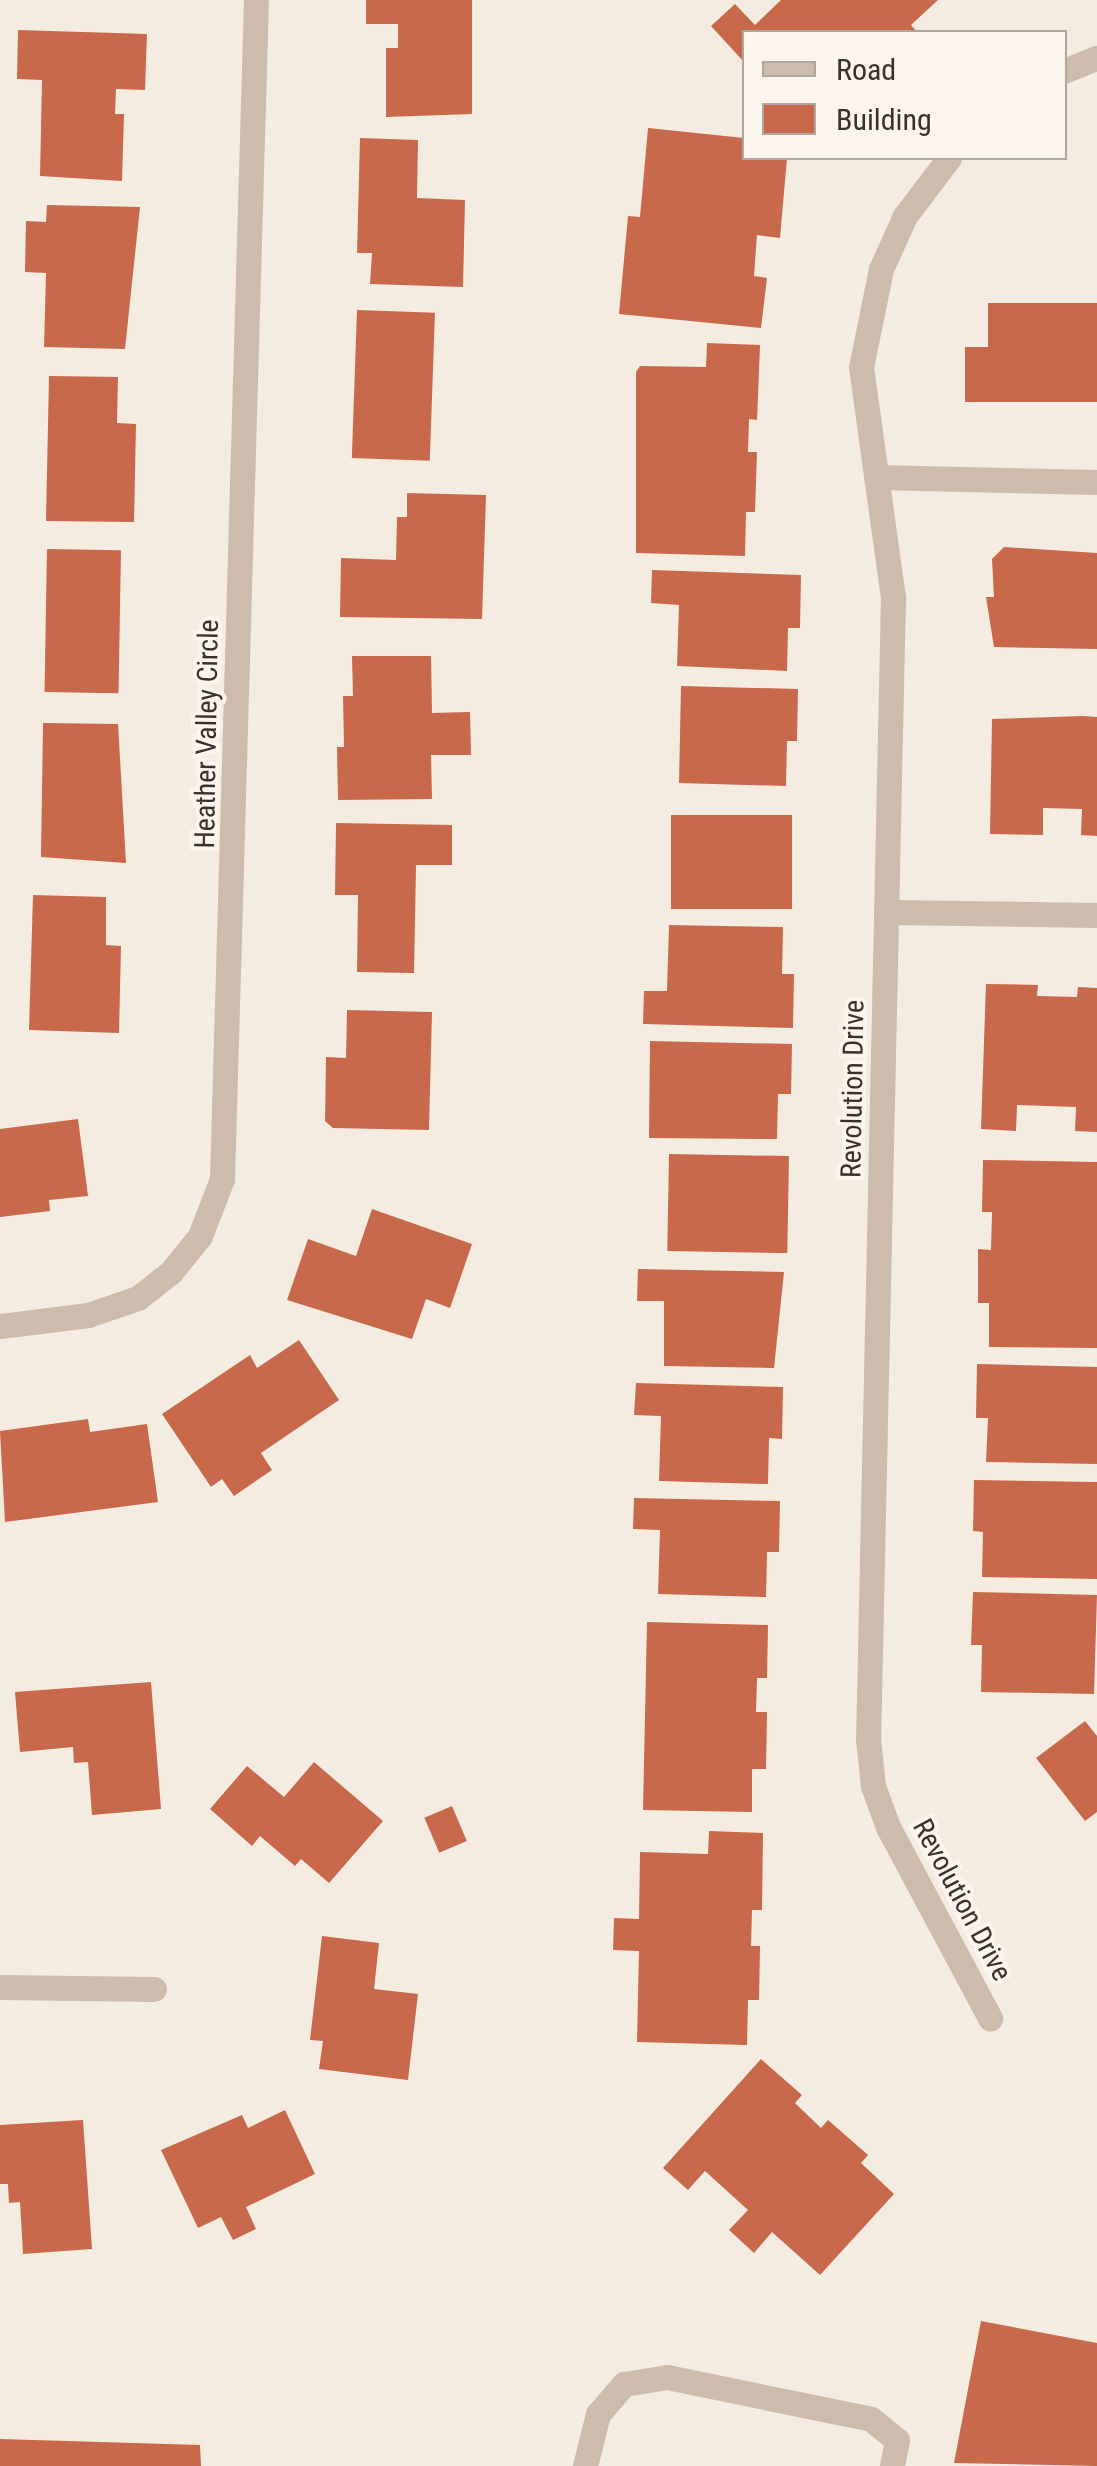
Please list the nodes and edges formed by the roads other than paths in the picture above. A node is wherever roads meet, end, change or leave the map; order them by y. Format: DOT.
graph roads {
  1 [pos="256,0"];
  2 [pos="1097,58"];
  3 [pos="1067,69"];
  4 [pos="948,160"];
  5 [pos="876,476"];
  6 [pos="1097,482"];
  7 [pos="886,912"];
  8 [pos="1097,915"];
  9 [pos="0,1326"];
  10 [pos="0,1987"];
  11 [pos="154,1989"];
  12 [pos="990,2018"];
  13 [pos="585,2466"];
  14 [pos="892,2466"];
  1 -- 9 [label="street, Heather Valley Circle"];
  2 -- 3 [label="street"];
  4 -- 5 [label="street, Revolution Drive"];
  5 -- 6 [label="street"];
  5 -- 7 [label="street, Revolution Drive"];
  7 -- 8 [label="street"];
  7 -- 12 [label="street, Revolution Drive"];
  10 -- 11 [label="street"];
  13 -- 14 [label="street"];
}
